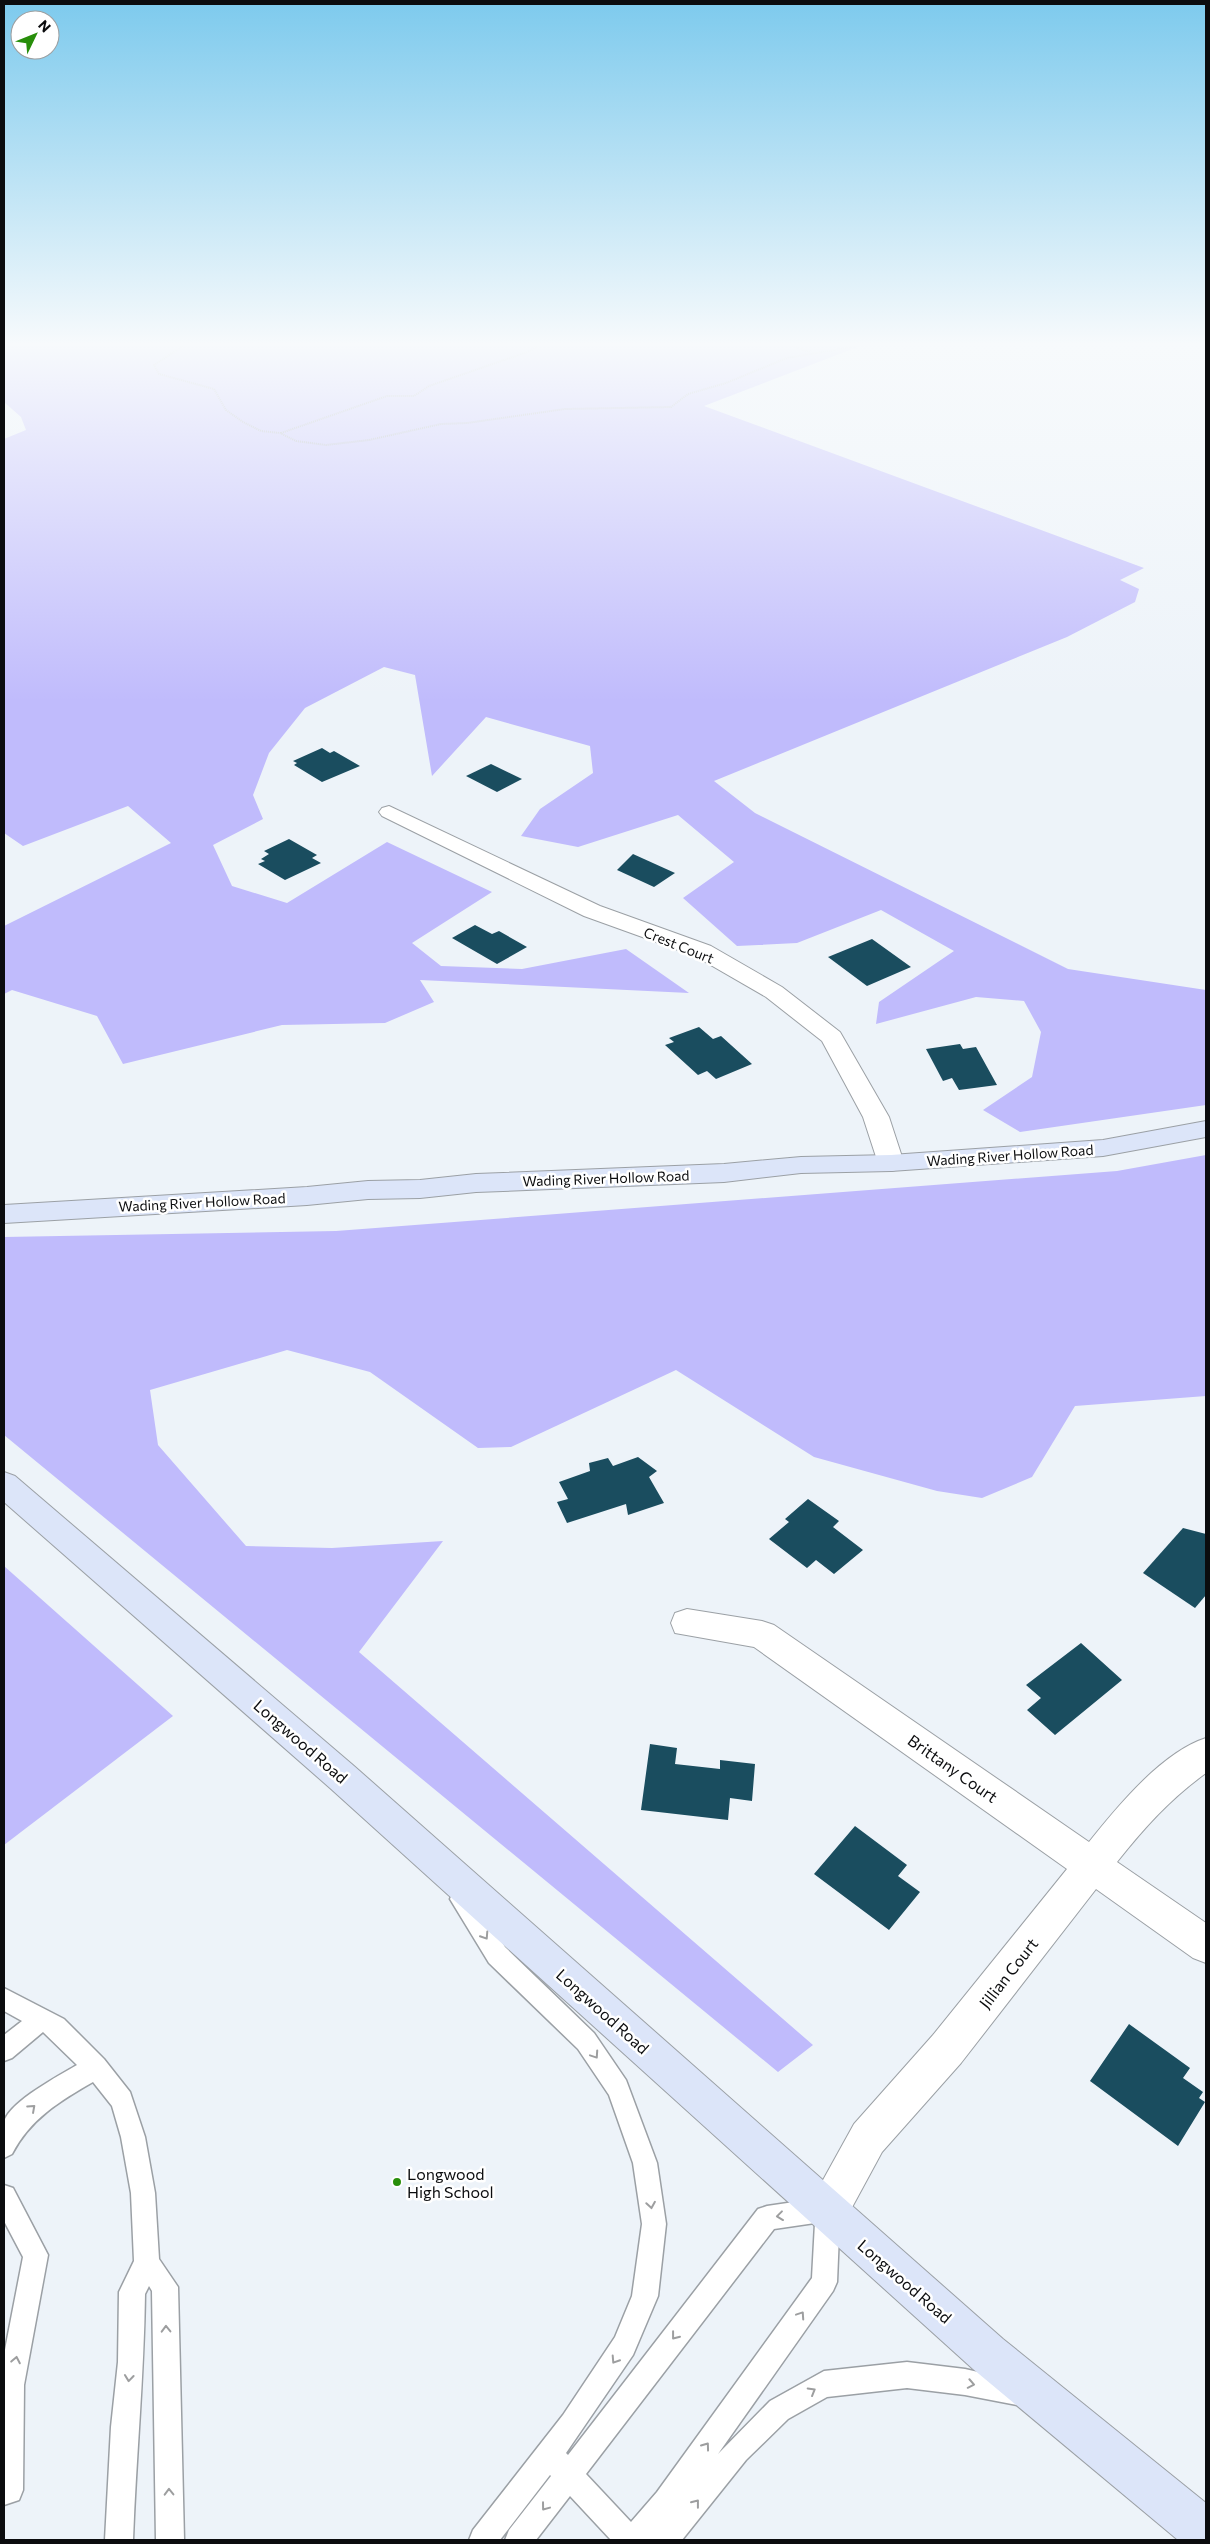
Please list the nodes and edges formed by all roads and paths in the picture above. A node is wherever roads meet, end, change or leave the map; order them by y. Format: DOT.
graph roads {
  1 [pos="389,812"];
  2 [pos="1206,1129"];
  3 [pos="892,1163"];
  4 [pos="4,1214"];
  5 [pos="4,1484"];
  6 [pos="687,1623"];
  7 [pos="1206,1753"];
  8 [pos="440,1866"];
  9 [pos="1092,1866"];
  10 [pos="1206,1945"];
  11 [pos="4,1999"];
  12 [pos="42,2020"];
  13 [pos="4,2050"];
  14 [pos="96,2067"];
  15 [pos="4,2146"];
  16 [pos="4,2197"];
  17 [pos="828,2209"];
  18 [pos="147,2263"];
  19 [pos="1042,2397"];
  20 [pos="549,2454"];
  21 [pos="569,2475"];
  22 [pos="4,2491"];
  23 [pos="1206,2533"];
  24 [pos="119,2540"];
  25 [pos="170,2540"];
  26 [pos="483,2540"];
  27 [pos="519,2540"];
  28 [pos="629,2540"];
  29 [pos="634,2540"];
  30 [pos="665,2540"];
  1 -- 3 [label="street, Crest Court"];
  2 -- 3 [label="street, Wading River Hollow Road"];
  3 -- 4 [label="street, Wading River Hollow Road"];
  5 -- 8 [label="street, Longwood Road"];
  6 -- 9 [label="street, Brittany Court"];
  7 -- 9 [label="street, Jillian Court"];
  8 -- 17 [label="street, Longwood Road"];
  8 -- 20 [label="lane, one-way"];
  9 -- 10 [label="street, Brittany Court"];
  9 -- 17 [label="street, Jillian Court"];
  11 -- 12 [label="lane"];
  12 -- 13 [label="lane"];
  12 -- 14 [label="lane"];
  15 -- 14 [label="lane, one-way"];
  14 -- 18 [label="lane"];
  22 -- 16 [label="lane, one-way"];
  17 -- 19 [label="street, Longwood Road"];
  17 -- 21 [label="lane, one-way"];
  29 -- 17 [label="lane, one-way"];
  18 -- 24 [label="lane, one-way"];
  25 -- 18 [label="lane, one-way"];
  19 -- 23 [label="street, Longwood Road"];
  30 -- 19 [label="lane, one-way"];
  20 -- 21 [label="lane"];
  20 -- 26 [label="lane"];
  21 -- 27 [label="lane, one-way"];
  21 -- 28 [label="lane"];
}
